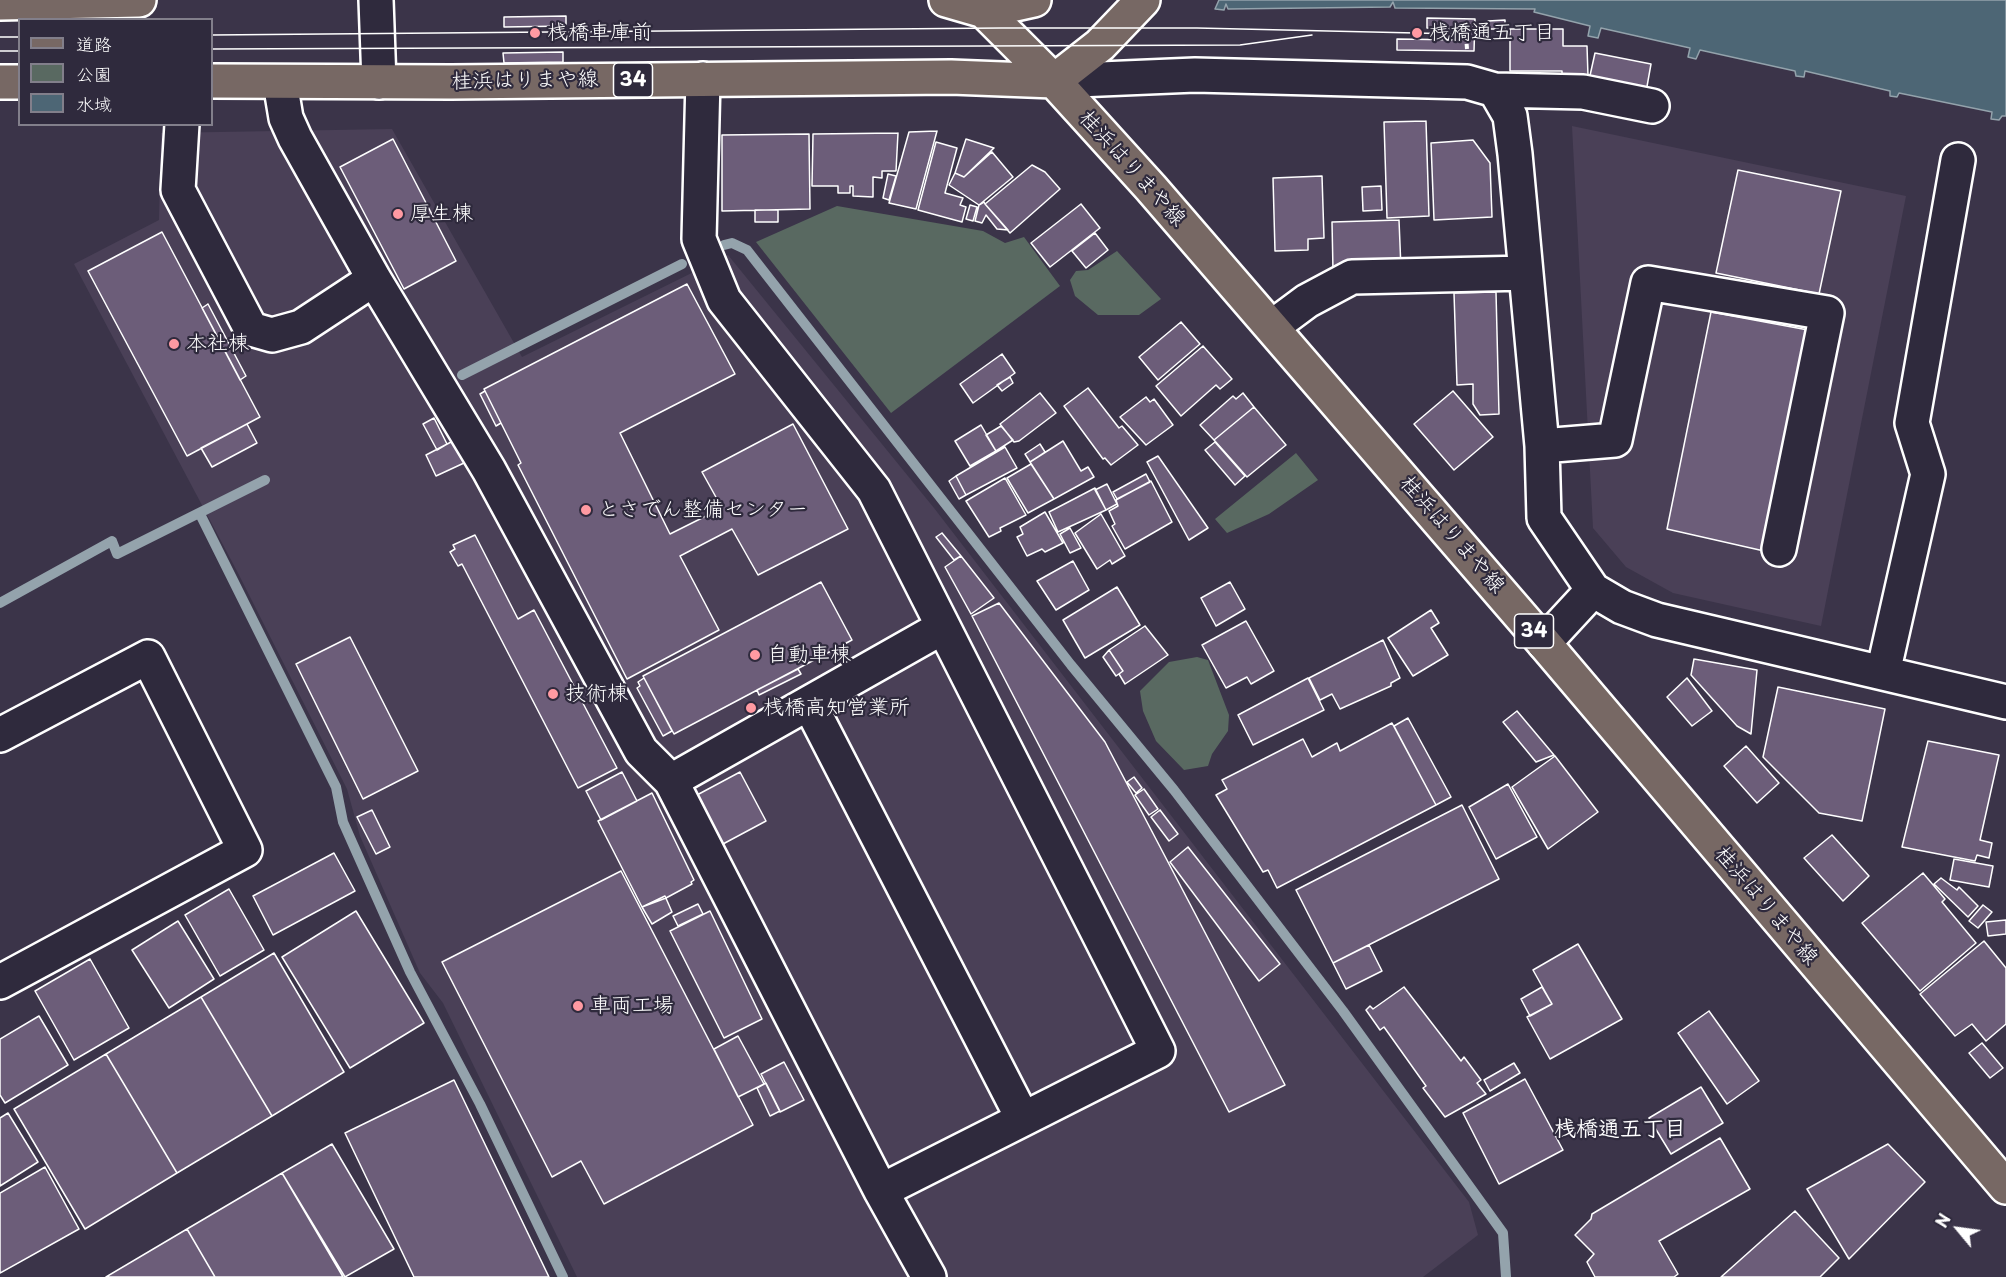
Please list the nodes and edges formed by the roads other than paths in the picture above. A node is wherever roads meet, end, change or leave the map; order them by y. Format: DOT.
graph roads {
  1 [pos="139,0"];
  2 [pos="376,0"];
  3 [pos="946,0"];
  4 [pos="1034,0"];
  5 [pos="1143,0"];
  6 [pos="0,3"];
  7 [pos="976,4"];
  8 [pos="703,79"];
  9 [pos="213,81"];
  10 [pos="1054,81"];
  11 [pos="0,82"];
  12 [pos="18,82"];
  13 [pos="280,82"];
  14 [pos="379,82"];
  15 [pos="1481,86"];
  16 [pos="1652,106"];
  17 [pos="182,126"];
  18 [pos="1958,160"];
  19 [pos="1526,273"];
  20 [pos="374,279"];
  21 [pos="1272,327"];
  22 [pos="1542,446"];
  23 [pos="1779,549"];
  24 [pos="1593,590"];
  25 [pos="943,627"];
  26 [pos="1544,643"];
  27 [pos="1883,673"];
  28 [pos="2006,702"];
  29 [pos="809,703"];
  30 [pos="0,735"];
  31 [pos="671,781"];
  32 [pos="0,982"];
  33 [pos="1023,1119"];
  34 [pos="2006,1187"];
  35 [pos="881,1191"];
  36 [pos="929,1277"];
  1 -- 6 [label="main road"];
  2 -- 14 [label="street"];
  3 -- 7 [label="main road, 桂浜はりまや線 / 34"];
  4 -- 7 [label="main road"];
  5 -- 10 [label="main road"];
  7 -- 10 [label="main road, 桂浜はりまや線 / 34"];
  8 -- 10 [label="main road, 桂浜はりまや線 / 34"];
  8 -- 14 [label="main road, 桂浜はりまや線 / 34"];
  8 -- 25 [label="street"];
  9 -- 13 [label="main road, 桂浜はりまや線 / 34"];
  10 -- 15 [label="street"];
  10 -- 21 [label="main road, 桂浜はりまや線 / 34"];
  11 -- 12 [label="main road"];
  13 -- 14 [label="main road, 桂浜はりまや線 / 34"];
  13 -- 20 [label="street"];
  15 -- 16 [label="street"];
  15 -- 19 [label="street"];
  17 -- 20 [label="street"];
  18 -- 27 [label="street"];
  19 -- 21 [label="street"];
  19 -- 22 [label="street"];
  20 -- 31 [label="street"];
  21 -- 26 [label="main road, 桂浜はりまや線 / 34"];
  22 -- 23 [label="street"];
  22 -- 24 [label="street"];
  24 -- 26 [label="street"];
  24 -- 27 [label="street"];
  25 -- 29 [label="street"];
  25 -- 33 [label="street"];
  26 -- 34 [label="main road, 桂浜はりまや線 / 34"];
  27 -- 28 [label="street"];
  29 -- 31 [label="street"];
  29 -- 33 [label="street"];
  30 -- 32 [label="street"];
  31 -- 35 [label="street"];
  33 -- 35 [label="street"];
  35 -- 36 [label="street"];
}
